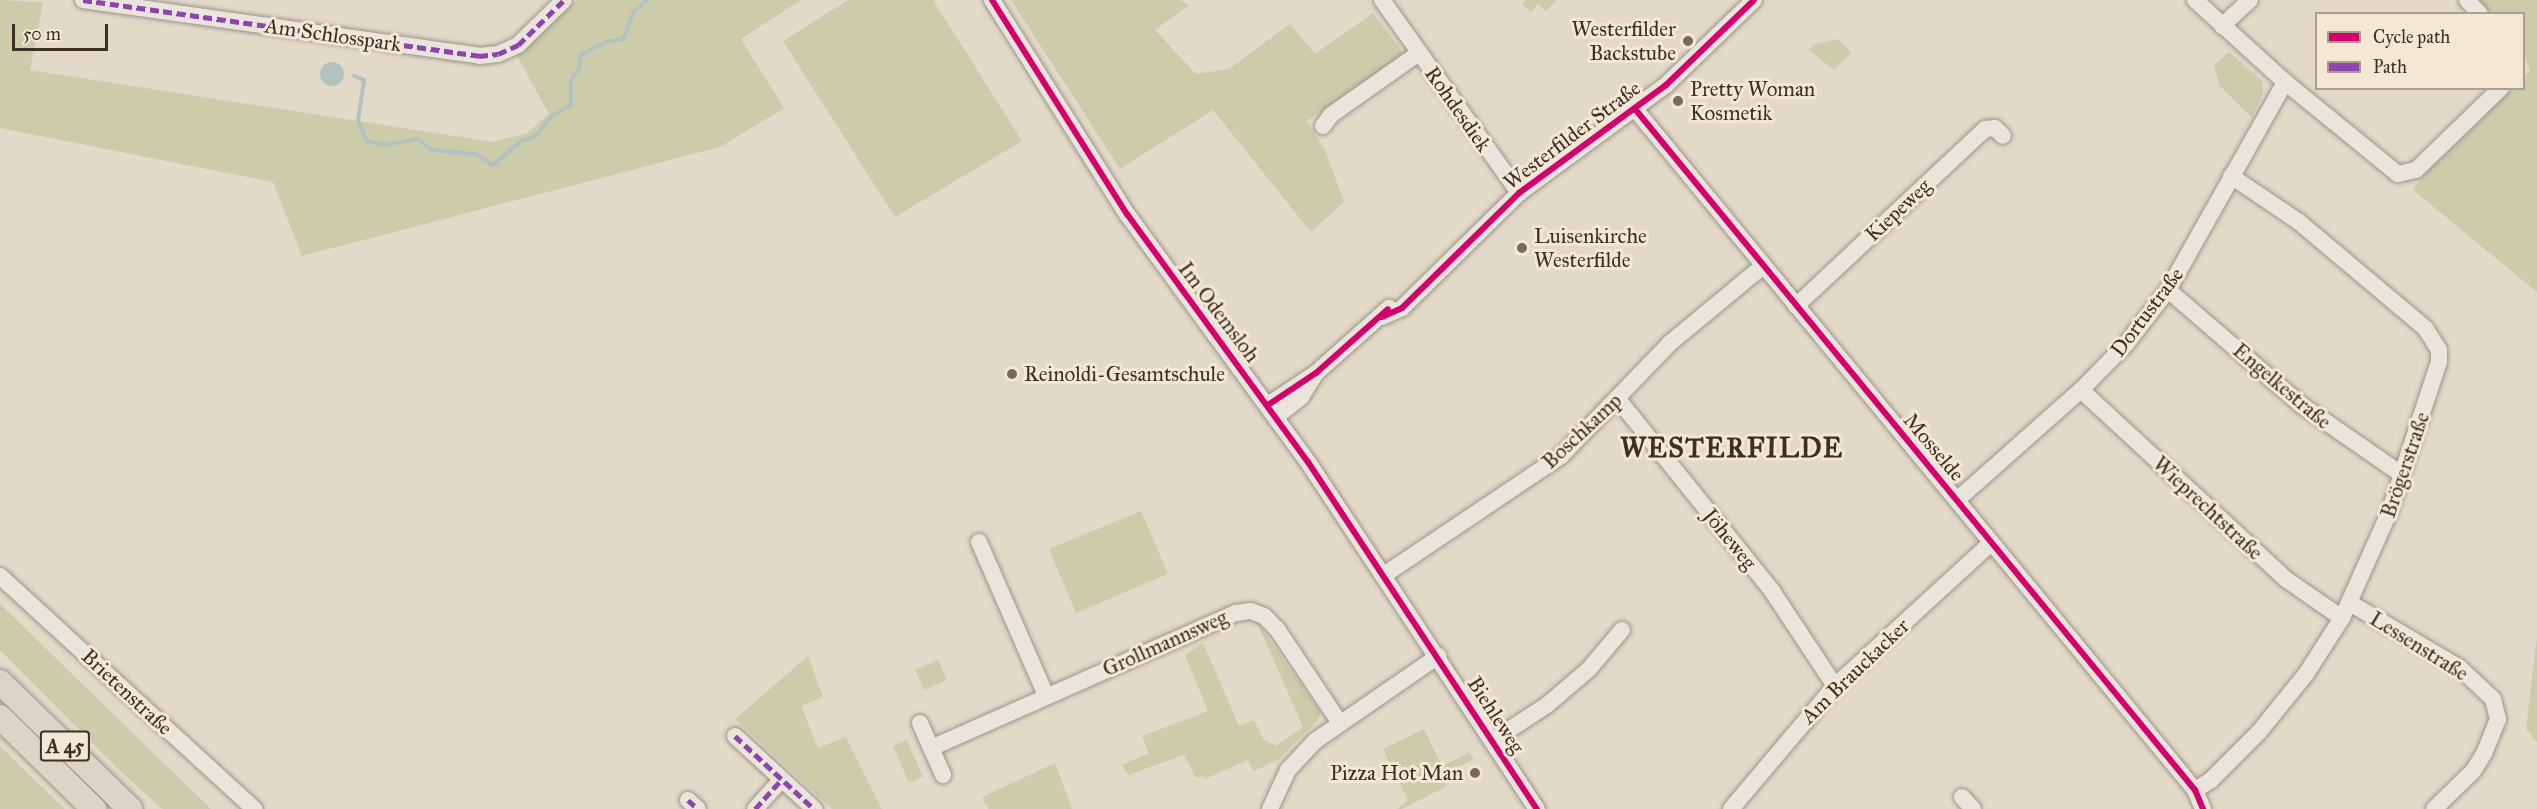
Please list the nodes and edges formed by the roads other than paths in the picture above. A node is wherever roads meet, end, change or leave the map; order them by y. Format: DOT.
graph roads {
  1 [pos="83,0"];
  2 [pos="564,0"];
  3 [pos="992,0"];
  4 [pos="1382,0"];
  5 [pos="1754,0"];
  6 [pos="2194,0"];
  7 [pos="2250,0"];
  8 [pos="2467,0"];
  9 [pos="109,1"];
  10 [pos="2478,12"];
  11 [pos="2222,26"];
  12 [pos="1419,53"];
  13 [pos="2285,82"];
  14 [pos="2499,90"];
  15 [pos="1635,109"];
  16 [pos="1323,126"];
  17 [pos="2003,136"];
  18 [pos="2231,176"];
  19 [pos="1519,193"];
  20 [pos="1763,266"];
  21 [pos="2168,290"];
  22 [pos="1796,306"];
  23 [pos="2080,390"];
  24 [pos="1617,398"];
  25 [pos="1272,410"];
  26 [pos="2401,474"];
  27 [pos="1957,500"];
  28 [pos="979,542"];
  29 [pos="1991,543"];
  30 [pos="1384,575"];
  31 [pos="0,576"];
  32 [pos="2346,610"];
  33 [pos="1623,630"];
  34 [pos="1426,639"];
  35 [pos="1438,656"];
  36 [pos="0,682"];
  37 [pos="1835,686"];
  38 [pos="1046,695"];
  39 [pos="0,717"];
  40 [pos="920,723"];
  41 [pos="1340,723"];
  42 [pos="735,736"];
  43 [pos="1492,741"];
  44 [pos="931,748"];
  45 [pos="943,775"];
  46 [pos="781,780"];
  47 [pos="2195,790"];
  48 [pos="94,809"];
  49 [pos="130,809"];
  50 [pos="254,809"];
  51 [pos="755,809"];
  52 [pos="814,809"];
  53 [pos="1270,809"];
  54 [pos="1537,809"];
  55 [pos="1731,809"];
  56 [pos="2203,809"];
  57 [pos="2434,809"];
  1 -- 9 [label="street, Am Schlosspark"];
  2 -- 9 [label="street, Am Schlosspark"];
  3 -- 25 [label="street, Im Odemsloh"];
  4 -- 12 [label="street, Rohdesdiek"];
  5 -- 15 [label="street, Westerfilder Straße"];
  6 -- 11 [label="street"];
  7 -- 11 [label="street"];
  8 -- 10 [label="street"];
  11 -- 13 [label="street"];
  12 -- 16 [label="street, Rohdesdiek"];
  12 -- 19 [label="street, Rohdesdiek"];
  13 -- 14 [label="street"];
  13 -- 18 [label="street, Dortustraße"];
  15 -- 19 [label="street, Westerfilder Straße"];
  15 -- 20 [label="street, Mosselde"];
  17 -- 22 [label="street, Kiepeweg"];
  18 -- 21 [label="street, Dortustraße"];
  18 -- 26 [label="street, Brögerstraße"];
  19 -- 25 [label="street, Westerfilder Straße"];
  20 -- 22 [label="street, Mosselde"];
  20 -- 24 [label="street, Boschkamp"];
  21 -- 23 [label="street, Dortustraße"];
  21 -- 26 [label="street, Engelkestraße"];
  22 -- 27 [label="street, Mosselde"];
  23 -- 27 [label="street, Dortustraße"];
  23 -- 32 [label="street, Wieprechtstraße"];
  24 -- 30 [label="street, Boschkamp"];
  24 -- 37 [label="street, Jöheweg"];
  25 -- 30 [label="street, Im Odemsloh"];
  26 -- 32 [label="street, Brögerstraße"];
  27 -- 29 [label="street, Mosselde"];
  28 -- 38 [label="street"];
  29 -- 37 [label="street, Am Brauckacker"];
  29 -- 47 [label="street, Mosselde"];
  30 -- 34 [label="street, Im Odemsloh"];
  31 -- 50 [label="street, Brietenstraße"];
  32 -- 47 [label="street, Brögerstraße"];
  32 -- 57 [label="street, Lessenstraße"];
  33 -- 43 [label="street"];
  34 -- 35 [label="street, Biehleweg"];
  35 -- 41 [label="street"];
  35 -- 43 [label="street, Biehleweg"];
  36 -- 49 [label="highway, A 45"];
  37 -- 55 [label="street, Am Brauckacker"];
  38 -- 41 [label="street, Grollmannsweg"];
  38 -- 44 [label="street, Grollmannsweg"];
  39 -- 48 [label="highway, A 45"];
  40 -- 44 [label="street"];
  41 -- 53 [label="street"];
  42 -- 46 [label="street"];
  43 -- 54 [label="street, Biehleweg"];
  44 -- 45 [label="street"];
  46 -- 51 [label="street"];
  46 -- 52 [label="street"];
  47 -- 56 [label="street, Mosselde"];
}
